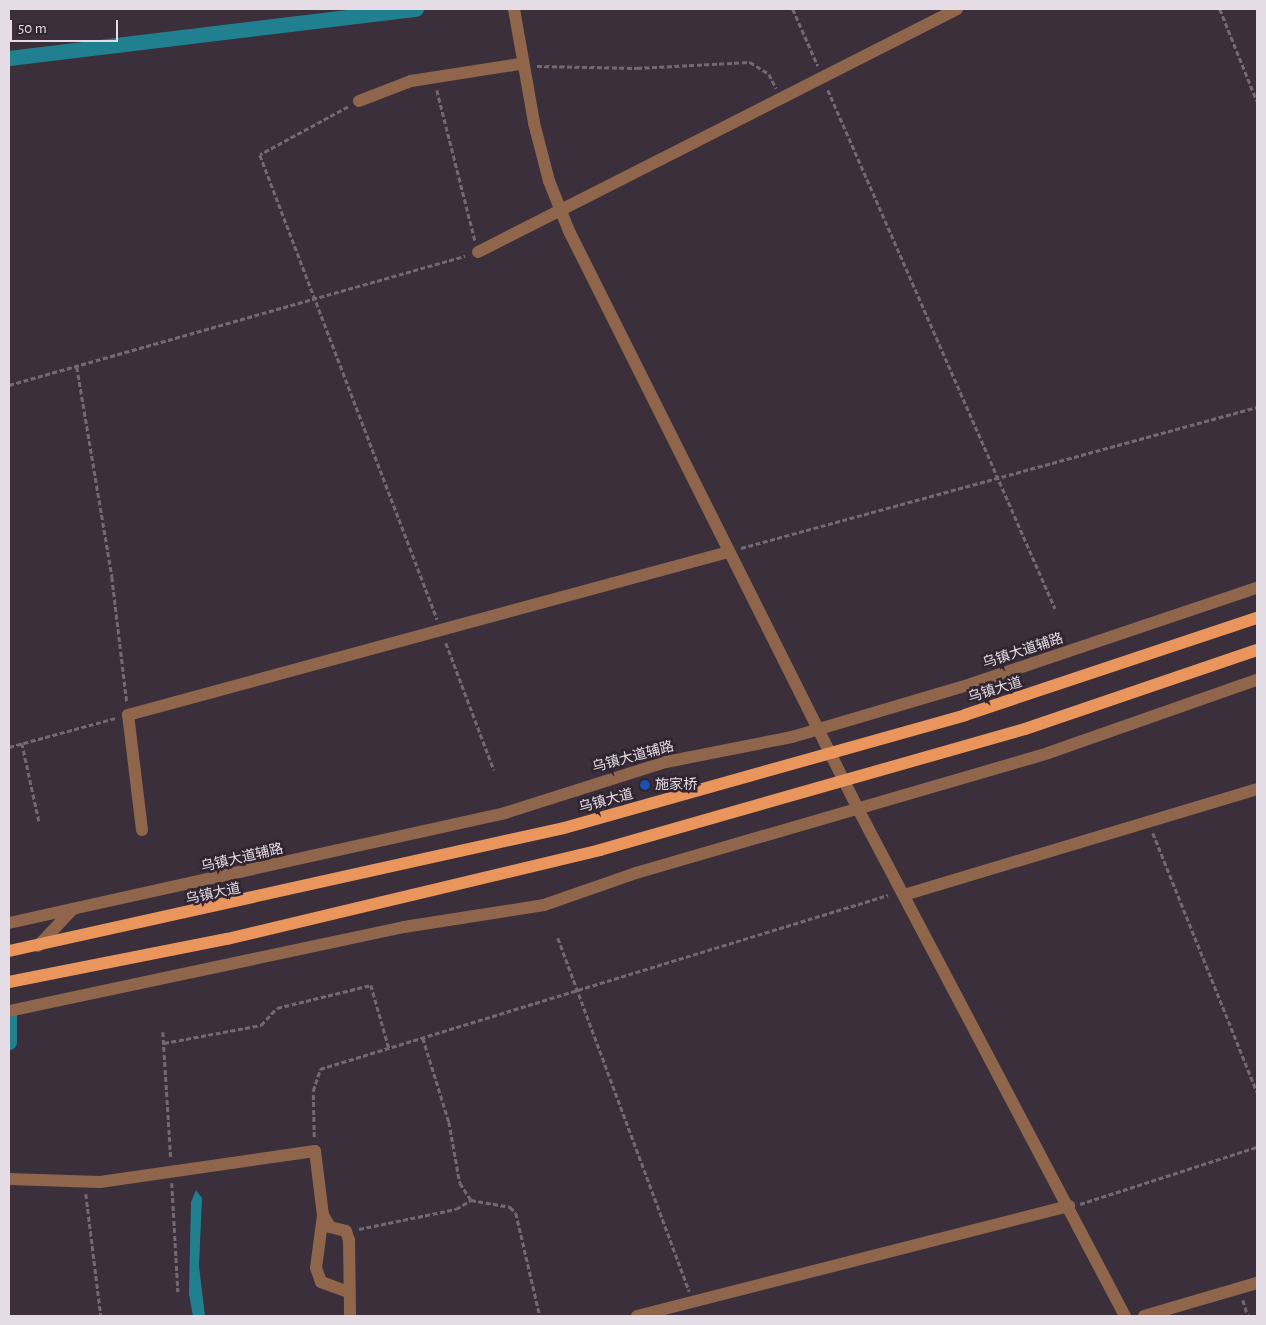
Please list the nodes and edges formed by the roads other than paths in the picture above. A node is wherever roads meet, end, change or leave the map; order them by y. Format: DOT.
graph roads {
  1 [pos="957,9"];
  2 [pos="514,14"];
  3 [pos="520,64"];
  4 [pos="359,101"];
  5 [pos="560,208"];
  6 [pos="478,252"];
  7 [pos="728,552"];
  8 [pos="1257,588"];
  9 [pos="1257,618"];
  10 [pos="1257,650"];
  11 [pos="1257,680"];
  12 [pos="818,730"];
  13 [pos="830,754"];
  14 [pos="845,783"];
  15 [pos="1257,789"];
  16 [pos="858,809"];
  17 [pos="142,830"];
  18 [pos="902,892"];
  19 [pos="73,909"];
  20 [pos="11,923"];
  21 [pos="33,947"];
  22 [pos="9,951"];
  23 [pos="9,982"];
  24 [pos="9,1011"];
  25 [pos="9,1179"];
  26 [pos="1069,1206"];
  27 [pos="323,1215"];
  28 [pos="1257,1283"];
  29 [pos="349,1292"];
  30 [pos="350,1316"];
  31 [pos="637,1316"];
  32 [pos="1124,1316"];
  33 [pos="1144,1316"];
  1 -- 5 [label="street"];
  2 -- 3 [label="street"];
  3 -- 4 [label="street"];
  3 -- 5 [label="street"];
  5 -- 6 [label="street"];
  5 -- 7 [label="street"];
  7 -- 12 [label="street"];
  7 -- 17 [label="street"];
  8 -- 12 [label="street, 乌镇大道辅路"];
  9 -- 13 [label="main road, 乌镇大道"];
  10 -- 14 [label="main road"];
  11 -- 16 [label="street"];
  12 -- 13 [label="street"];
  12 -- 19 [label="street, 乌镇大道辅路"];
  13 -- 14 [label="street"];
  13 -- 21 [label="main road, 乌镇大道"];
  14 -- 16 [label="street"];
  14 -- 23 [label="main road"];
  15 -- 18 [label="street"];
  16 -- 18 [label="street"];
  16 -- 24 [label="street"];
  18 -- 26 [label="street"];
  19 -- 20 [label="street, 乌镇大道辅路"];
  19 -- 21 [label="street"];
  21 -- 22 [label="main road, 乌镇大道"];
  25 -- 27 [label="street"];
  26 -- 31 [label="street"];
  26 -- 32 [label="street"];
  27 -- 29 [label="street"];
  27 -- 29 [label="street"];
  28 -- 33 [label="street"];
  29 -- 30 [label="street"];
}
